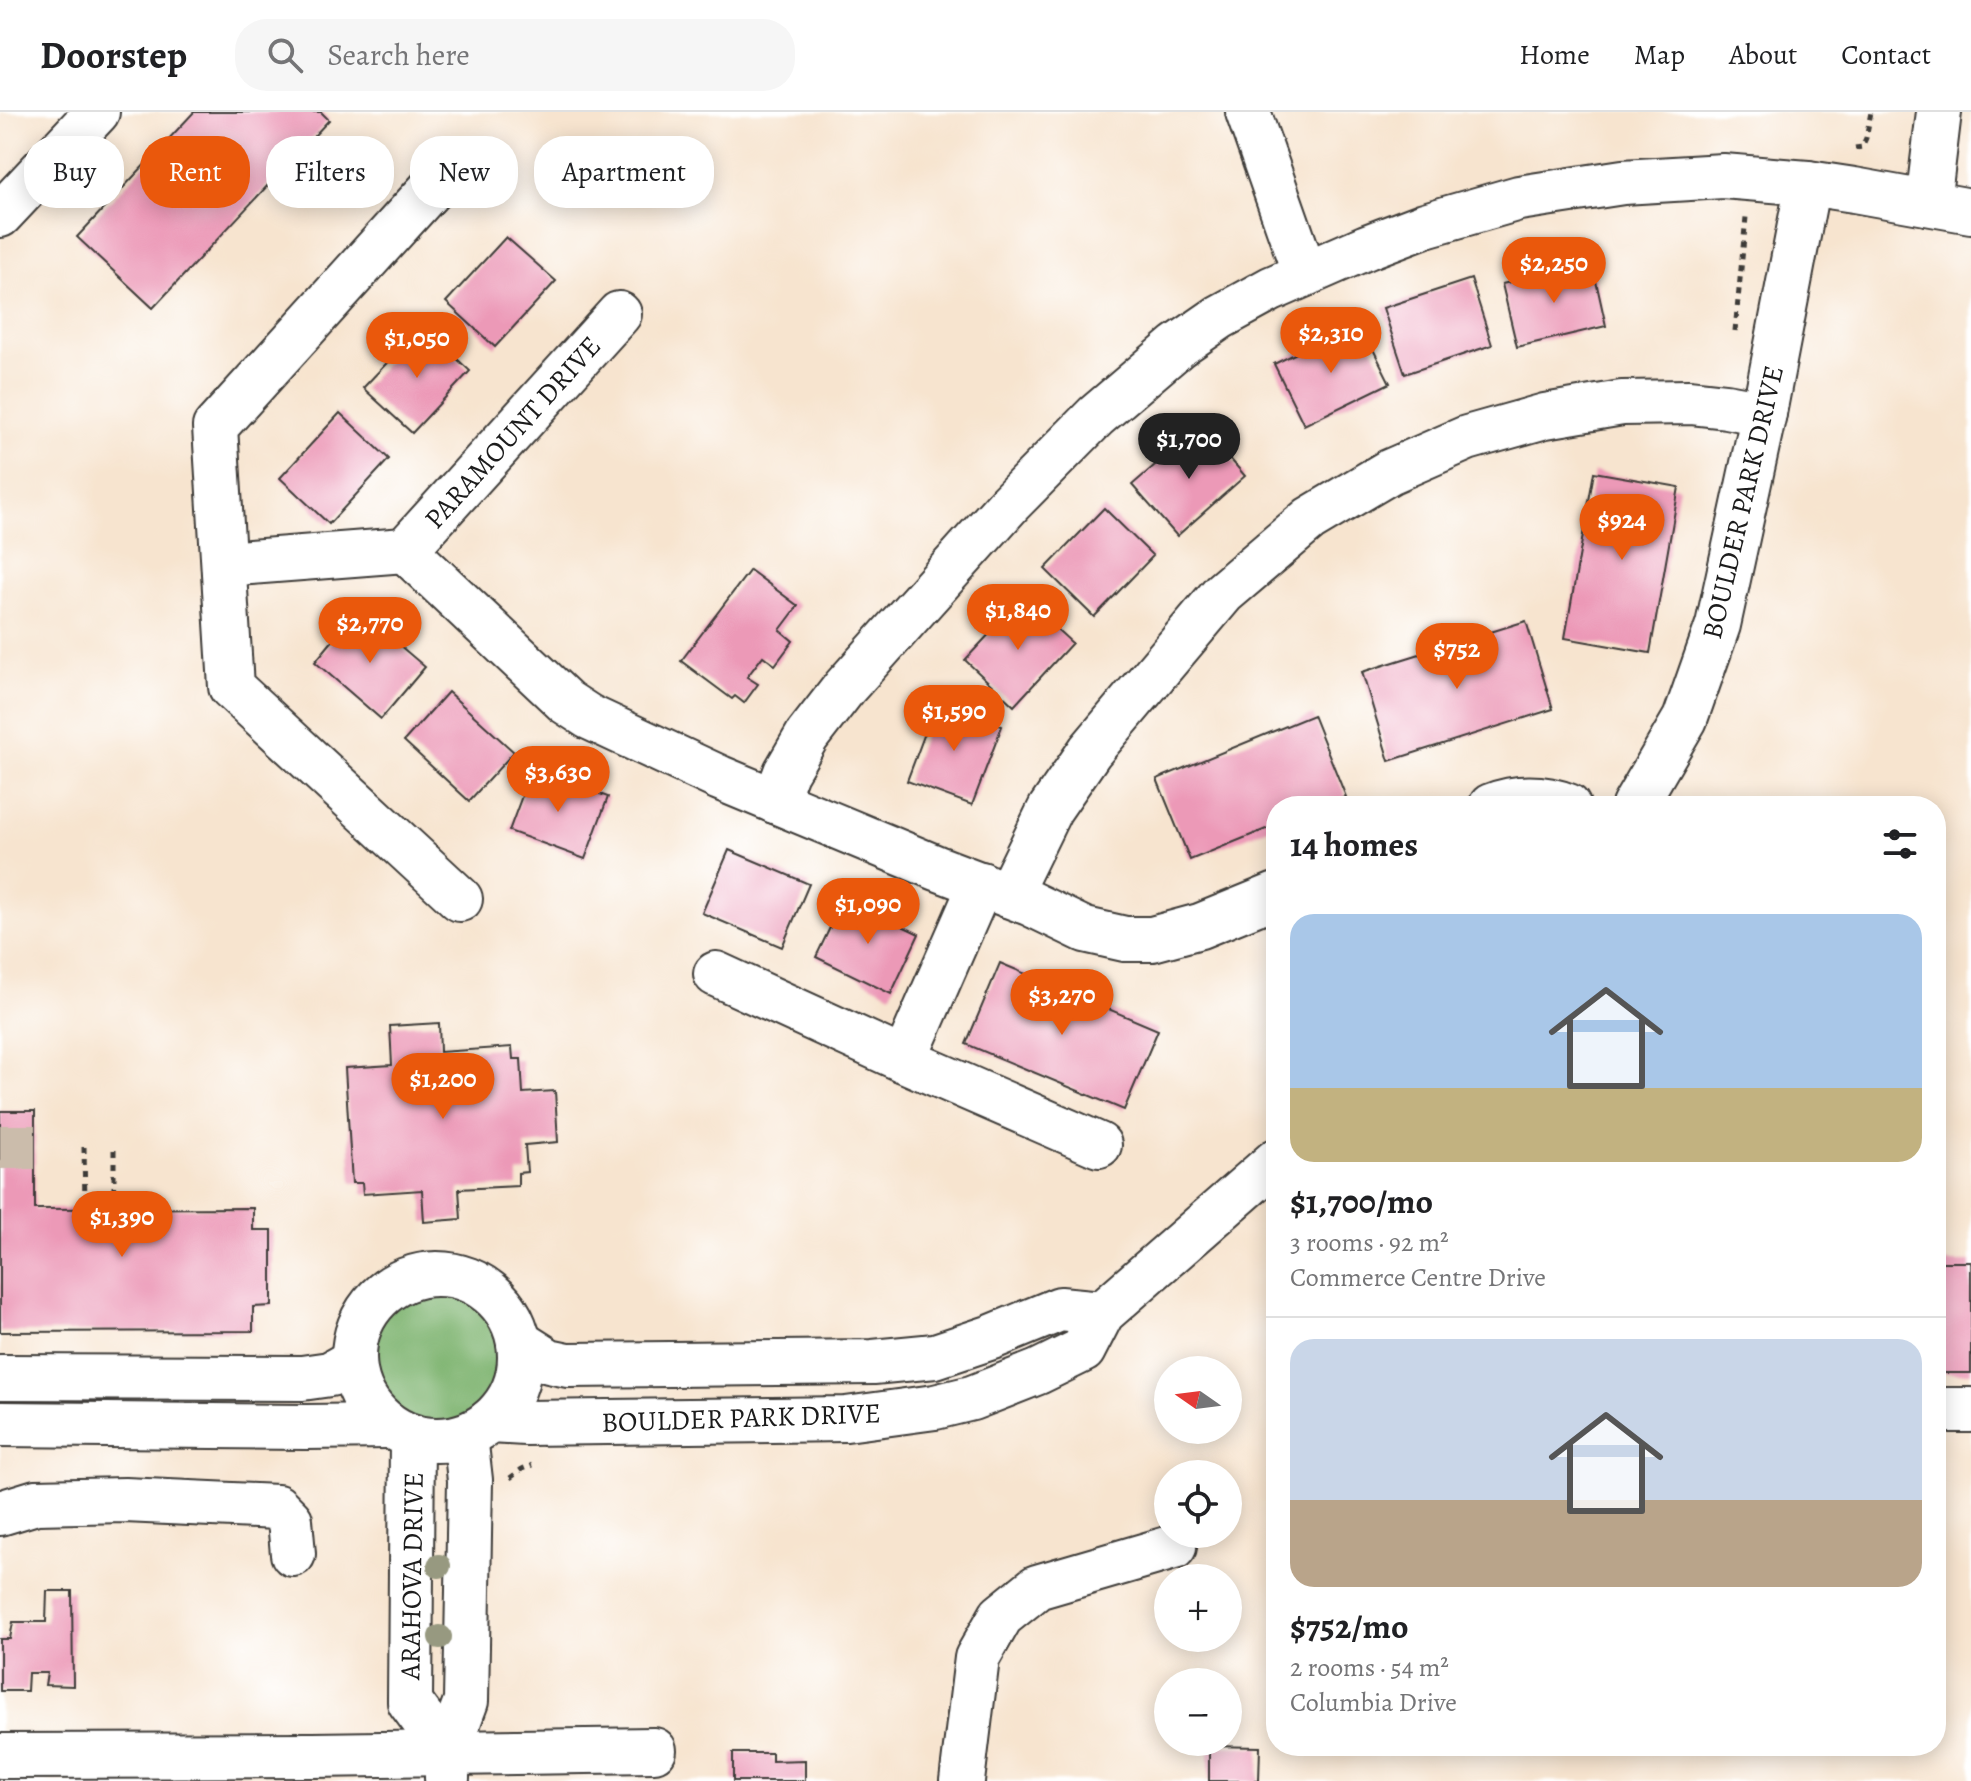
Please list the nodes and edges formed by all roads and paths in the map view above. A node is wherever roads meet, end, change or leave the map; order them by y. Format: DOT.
graph roads {
  1 [pos="97,112"];
  2 [pos="1248,112"];
  3 [pos="1939,112"];
  4 [pos="1808,183"];
  5 [pos="1928,203"];
  6 [pos="414,208"];
  7 [pos="1971,211"];
  8 [pos="1746,214"];
  9 [pos="0,215"];
  10 [pos="1305,274"];
  11 [pos="619,314"];
  12 [pos="1735,337"];
  13 [pos="1764,413"];
  14 [pos="405,550"];
  15 [pos="224,564"];
  16 [pos="1640,796"];
  17 [pos="775,801"];
  18 [pos="995,890"];
  19 [pos="460,899"];
  20 [pos="1266,899"];
  21 [pos="716,974"];
  22 [pos="904,1060"];
  23 [pos="1099,1145"];
  24 [pos="84,1147"];
  25 [pos="114,1148"];
  26 [pos="1266,1170"];
  27 [pos="85,1204"];
  28 [pos="114,1204"];
  29 [pos="1102,1313"];
  30 [pos="519,1342"];
  31 [pos="353,1361"];
  32 [pos="0,1377"];
  33 [pos="1946,1410"];
  34 [pos="1971,1410"];
  35 [pos="0,1424"];
  36 [pos="478,1428"];
  37 [pos="400,1431"];
  38 [pos="539,1463"];
  39 [pos="506,1483"];
  40 [pos="0,1513"];
  41 [pos="1171,1548"];
  42 [pos="293,1554"];
  43 [pos="654,1750"];
  44 [pos="0,1756"];
  45 [pos="447,1766"];
  46 [pos="962,1781"];
  1 -- 9 [label="street"];
  2 -- 10 [label="street"];
  3 -- 5 [label="street"];
  4 -- 5 [label="street"];
  4 -- 10 [label="street"];
  4 -- 13 [label="street, BOULDER PARK DRIVE"];
  5 -- 7 [label="street"];
  6 -- 15 [label="street"];
  8 -- 12 [label="path"];
  10 -- 17 [label="street"];
  11 -- 14 [label="street, PARAMOUNT DRIVE"];
  13 -- 16 [label="street, BOULDER PARK DRIVE"];
  13 -- 18 [label="street"];
  14 -- 15 [label="street"];
  14 -- 17 [label="street"];
  15 -- 19 [label="street"];
  17 -- 18 [label="street"];
  18 -- 20 [label="street"];
  18 -- 22 [label="street"];
  21 -- 22 [label="street"];
  22 -- 23 [label="street"];
  24 -- 27 [label="path"];
  25 -- 28 [label="path"];
  26 -- 29 [label="street, BOULDER PARK DRIVE"];
  29 -- 30 [label="street, BOULDER PARK DRIVE"];
  29 -- 36 [label="street, BOULDER PARK DRIVE"];
  30 -- 31 [label="street"];
  30 -- 36 [label="street"];
  31 -- 32 [label="street"];
  31 -- 37 [label="street"];
  33 -- 34 [label="street"];
  35 -- 37 [label="street"];
  36 -- 37 [label="street"];
  36 -- 45 [label="street, ARAHOVA DRIVE"];
  37 -- 45 [label="street, ARAHOVA DRIVE"];
  38 -- 39 [label="path"];
  40 -- 42 [label="street"];
  41 -- 46 [label="street"];
  43 -- 45 [label="street"];
  44 -- 45 [label="street"];
}
